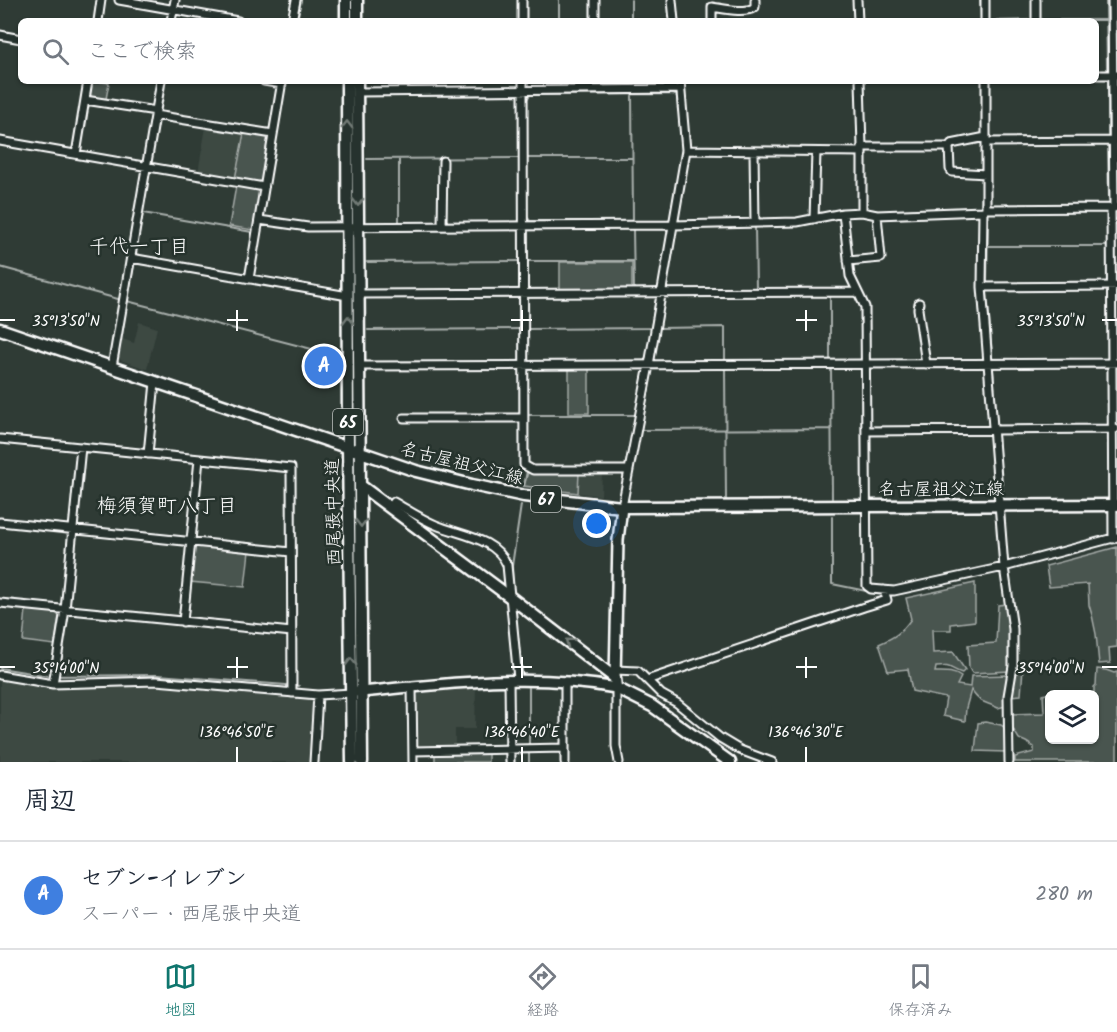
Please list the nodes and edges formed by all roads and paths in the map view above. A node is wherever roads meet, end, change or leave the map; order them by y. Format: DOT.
graph roads {
  1 [pos="101,0"];
  2 [pos="119,0"];
  3 [pos="175,0"];
  4 [pos="296,0"];
  5 [pos="346,0"];
  6 [pos="357,0"];
  7 [pos="522,0"];
  8 [pos="595,0"];
  9 [pos="672,0"];
  10 [pos="755,0"];
  11 [pos="857,0"];
  12 [pos="985,0"];
  13 [pos="1036,0"];
  14 [pos="1112,0"];
  15 [pos="173,9"];
  16 [pos="98,18"];
  17 [pos="172,18"];
  18 [pos="222,18"];
  19 [pos="293,18"];
  20 [pos="346,18"];
  21 [pos="357,18"];
  22 [pos="522,18"];
  23 [pos="595,18"];
  24 [pos="674,18"];
  25 [pos="712,18"];
  26 [pos="858,18"];
  27 [pos="985,18"];
  28 [pos="1036,18"];
  29 [pos="0,35"];
  30 [pos="18,38"];
  31 [pos="1099,75"];
  32 [pos="1115,75"];
  33 [pos="88,84"];
  34 [pos="161,84"];
  35 [pos="282,84"];
  36 [pos="347,84"];
  37 [pos="523,84"];
  38 [pos="595,84"];
  39 [pos="860,84"];
  40 [pos="986,84"];
  41 [pos="680,85"];
  42 [pos="357,87"];
  43 [pos="596,90"];
  44 [pos="523,91"];
  45 [pos="85,99"];
  46 [pos="156,113"];
  47 [pos="273,134"];
  48 [pos="986,140"];
  49 [pos="0,141"];
  50 [pos="1114,141"];
  51 [pos="949,147"];
  52 [pos="686,150"];
  53 [pos="862,150"];
  54 [pos="754,151"];
  55 [pos="816,152"];
  56 [pos="76,154"];
  57 [pos="443,161"];
  58 [pos="147,166"];
  59 [pos="986,174"];
  60 [pos="264,187"];
  61 [pos="1111,208"];
  62 [pos="984,210"];
  63 [pos="862,212"];
  64 [pos="843,213"];
  65 [pos="878,214"];
  66 [pos="814,219"];
  67 [pos="259,220"];
  68 [pos="755,223"];
  69 [pos="673,225"];
  70 [pos="442,226"];
  71 [pos="523,226"];
  72 [pos="353,227"];
  73 [pos="131,258"];
  74 [pos="848,261"];
  75 [pos="249,279"];
  76 [pos="1114,286"];
  77 [pos="982,287"];
  78 [pos="661,292"];
  79 [pos="857,292"];
  80 [pos="523,293"];
  81 [pos="353,295"];
  82 [pos="919,303"];
  83 [pos="0,329"];
  84 [pos="1115,363"];
  85 [pos="865,364"];
  86 [pos="926,364"];
  87 [pos="988,364"];
  88 [pos="524,365"];
  89 [pos="649,365"];
  90 [pos="360,366"];
  91 [pos="112,367"];
  92 [pos="155,382"];
  93 [pos="404,418"];
  94 [pos="524,418"];
  95 [pos="1115,429"];
  96 [pos="993,430"];
  97 [pos="866,431"];
  98 [pos="0,439"];
  99 [pos="81,447"];
  100 [pos="348,447"];
  101 [pos="360,452"];
  102 [pos="148,454"];
  103 [pos="199,459"];
  104 [pos="629,470"];
  105 [pos="361,486"];
  106 [pos="1115,492"];
  107 [pos="1115,505"];
  108 [pos="866,506"];
  109 [pos="999,506"];
  110 [pos="622,507"];
  111 [pos="390,508"];
  112 [pos="0,522"];
  113 [pos="73,529"];
  114 [pos="1115,538"];
  115 [pos="191,542"];
  116 [pos="291,552"];
  117 [pos="1004,567"];
  118 [pos="884,590"];
  119 [pos="510,597"];
  120 [pos="0,603"];
  121 [pos="65,610"];
  122 [pos="183,622"];
  123 [pos="292,632"];
  124 [pos="0,675"];
  125 [pos="615,678"];
  126 [pos="54,679"];
  127 [pos="514,680"];
  128 [pos="647,680"];
  129 [pos="565,682"];
  130 [pos="412,687"];
  131 [pos="292,688"];
  132 [pos="356,693"];
  133 [pos="318,695"];
  134 [pos="565,748"];
  135 [pos="510,749"];
  136 [pos="413,751"];
  137 [pos="724,760"];
  138 [pos="314,762"];
  139 [pos="352,762"];
  140 [pos="362,762"];
  141 [pos="413,762"];
  142 [pos="510,762"];
  143 [pos="565,762"];
  144 [pos="619,762"];
  145 [pos="772,762"];
  146 [pos="1009,762"];
  1 -- 16 [label="street"];
  2 -- 15 [label="street"];
  3 -- 15 [label="street"];
  4 -- 19 [label="street"];
  5 -- 20 [label="main road"];
  6 -- 21 [label="main road"];
  7 -- 22 [label="street"];
  8 -- 23 [label="street"];
  9 -- 24 [label="street"];
  10 -- 25 [label="street"];
  11 -- 26 [label="street"];
  12 -- 27 [label="street"];
  13 -- 28 [label="street"];
  14 -- 32 [label="street"];
  15 -- 17 [label="street"];
  15 -- 18 [label="street"];
  29 -- 30 [label="street"];
  31 -- 32 [label="street"];
  32 -- 50 [label="street"];
  33 -- 45 [label="street"];
  34 -- 46 [label="street"];
  35 -- 47 [label="street"];
  72 -- 36 [label="main road, 西尾張中央道 / 65, one-way"];
  37 -- 44 [label="street"];
  38 -- 43 [label="street"];
  39 -- 53 [label="street"];
  40 -- 48 [label="street"];
  41 -- 43 [label="street"];
  41 -- 52 [label="street"];
  42 -- 44 [label="street"];
  42 -- 72 [label="main road, 西尾張中央道 / 65, one-way"];
  43 -- 44 [label="street"];
  44 -- 71 [label="street"];
  45 -- 46 [label="street"];
  45 -- 56 [label="street"];
  46 -- 47 [label="street"];
  46 -- 58 [label="street"];
  47 -- 60 [label="street"];
  48 -- 50 [label="street"];
  48 -- 51 [label="street"];
  48 -- 59 [label="street"];
  49 -- 56 [label="street"];
  50 -- 61 [label="street"];
  51 -- 53 [label="street"];
  51 -- 59 [label="street"];
  52 -- 54 [label="street"];
  52 -- 69 [label="street"];
  53 -- 55 [label="street"];
  53 -- 63 [label="street"];
  54 -- 55 [label="street"];
  54 -- 68 [label="street"];
  55 -- 66 [label="street"];
  56 -- 58 [label="street"];
  57 -- 70 [label="street"];
  58 -- 60 [label="street"];
  58 -- 73 [label="street"];
  59 -- 62 [label="street"];
  60 -- 67 [label="street"];
  61 -- 62 [label="street"];
  61 -- 76 [label="street"];
  62 -- 65 [label="street"];
  62 -- 77 [label="street"];
  63 -- 64 [label="street"];
  63 -- 65 [label="street"];
  64 -- 66 [label="street"];
  64 -- 74 [label="street"];
  65 -- 74 [label="street"];
  66 -- 68 [label="street"];
  67 -- 72 [label="street"];
  67 -- 75 [label="street"];
  68 -- 69 [label="street"];
  69 -- 71 [label="street"];
  69 -- 78 [label="street"];
  70 -- 71 [label="street"];
  70 -- 72 [label="street"];
  71 -- 80 [label="street"];
  72 -- 81 [label="main road, 西尾張中央道 / 65"];
  73 -- 75 [label="street"];
  73 -- 91 [label="street"];
  74 -- 79 [label="street"];
  75 -- 81 [label="street"];
  76 -- 77 [label="street"];
  76 -- 84 [label="street"];
  77 -- 87 [label="street"];
  78 -- 79 [label="street"];
  78 -- 80 [label="street"];
  78 -- 89 [label="street"];
  79 -- 85 [label="street"];
  80 -- 81 [label="street"];
  80 -- 88 [label="street"];
  81 -- 90 [label="main road, 西尾張中央道 / 65"];
  100 -- 81 [label="main road, 西尾張中央道 / 65, one-way"];
  82 -- 86 [label="street"];
  83 -- 91 [label="main road, 名古屋祖父江線 / 67"];
  84 -- 87 [label="street"];
  84 -- 95 [label="street"];
  85 -- 86 [label="street"];
  85 -- 89 [label="street"];
  85 -- 97 [label="street"];
  86 -- 87 [label="street"];
  87 -- 96 [label="street"];
  88 -- 89 [label="street"];
  88 -- 90 [label="street"];
  88 -- 94 [label="street"];
  89 -- 104 [label="street"];
  90 -- 101 [label="main road, 西尾張中央道 / 65"];
  91 -- 92 [label="main road, 名古屋祖父江線 / 67"];
  92 -- 100 [label="main road, 名古屋祖父江線 / 67"];
  92 -- 102 [label="street"];
  93 -- 94 [label="street"];
  94 -- 104 [label="street"];
  95 -- 96 [label="street"];
  95 -- 106 [label="street"];
  96 -- 97 [label="street"];
  96 -- 109 [label="street"];
  97 -- 108 [label="street"];
  98 -- 99 [label="street"];
  99 -- 102 [label="street"];
  99 -- 113 [label="street"];
  100 -- 101 [label="main road, 名古屋祖父江線 / 67"];
  132 -- 100 [label="main road, 西尾張中央道 / 65, one-way"];
  101 -- 105 [label="main road, 西尾張中央道 / 65"];
  101 -- 110 [label="main road, 名古屋祖父江線 / 67"];
  102 -- 103 [label="street"];
  103 -- 115 [label="street"];
  103 -- 116 [label="street"];
  104 -- 110 [label="street"];
  105 -- 111 [label="main road"];
  105 -- 132 [label="main road, 西尾張中央道 / 65, one-way"];
  106 -- 107 [label="street"];
  107 -- 109 [label="main road, 名古屋祖父江線 / 67"];
  107 -- 114 [label="street"];
  108 -- 109 [label="main road, 名古屋祖父江線 / 67"];
  108 -- 110 [label="main road, 名古屋祖父江線 / 67"];
  108 -- 118 [label="street"];
  109 -- 117 [label="street"];
  110 -- 125 [label="street"];
  111 -- 119 [label="main road"];
  111 -- 119 [label="street"];
  112 -- 113 [label="street"];
  113 -- 115 [label="street"];
  113 -- 121 [label="street"];
  114 -- 117 [label="street"];
  115 -- 116 [label="street"];
  115 -- 122 [label="street"];
  116 -- 123 [label="street"];
  117 -- 118 [label="street"];
  117 -- 146 [label="street"];
  118 -- 128 [label="street"];
  125 -- 119 [label="main road, one-way"];
  119 -- 127 [label="street"];
  120 -- 121 [label="street"];
  121 -- 122 [label="street"];
  121 -- 126 [label="street"];
  122 -- 123 [label="street"];
  123 -- 131 [label="street"];
  124 -- 126 [label="street"];
  125 -- 128 [label="street"];
  125 -- 129 [label="street"];
  125 -- 137 [label="main road"];
  125 -- 144 [label="street"];
  126 -- 131 [label="street"];
  127 -- 129 [label="street"];
  127 -- 130 [label="street"];
  127 -- 135 [label="street"];
  128 -- 145 [label="street"];
  129 -- 134 [label="street"];
  130 -- 132 [label="street"];
  130 -- 136 [label="street"];
  131 -- 133 [label="street"];
  132 -- 133 [label="street"];
  132 -- 139 [label="main road, 西尾張中央道 / 65"];
  132 -- 140 [label="main road, 西尾張中央道 / 65"];
  133 -- 138 [label="street"];
  134 -- 135 [label="street"];
  134 -- 143 [label="street"];
  135 -- 136 [label="street"];
  135 -- 142 [label="street"];
  136 -- 141 [label="street"];
}
